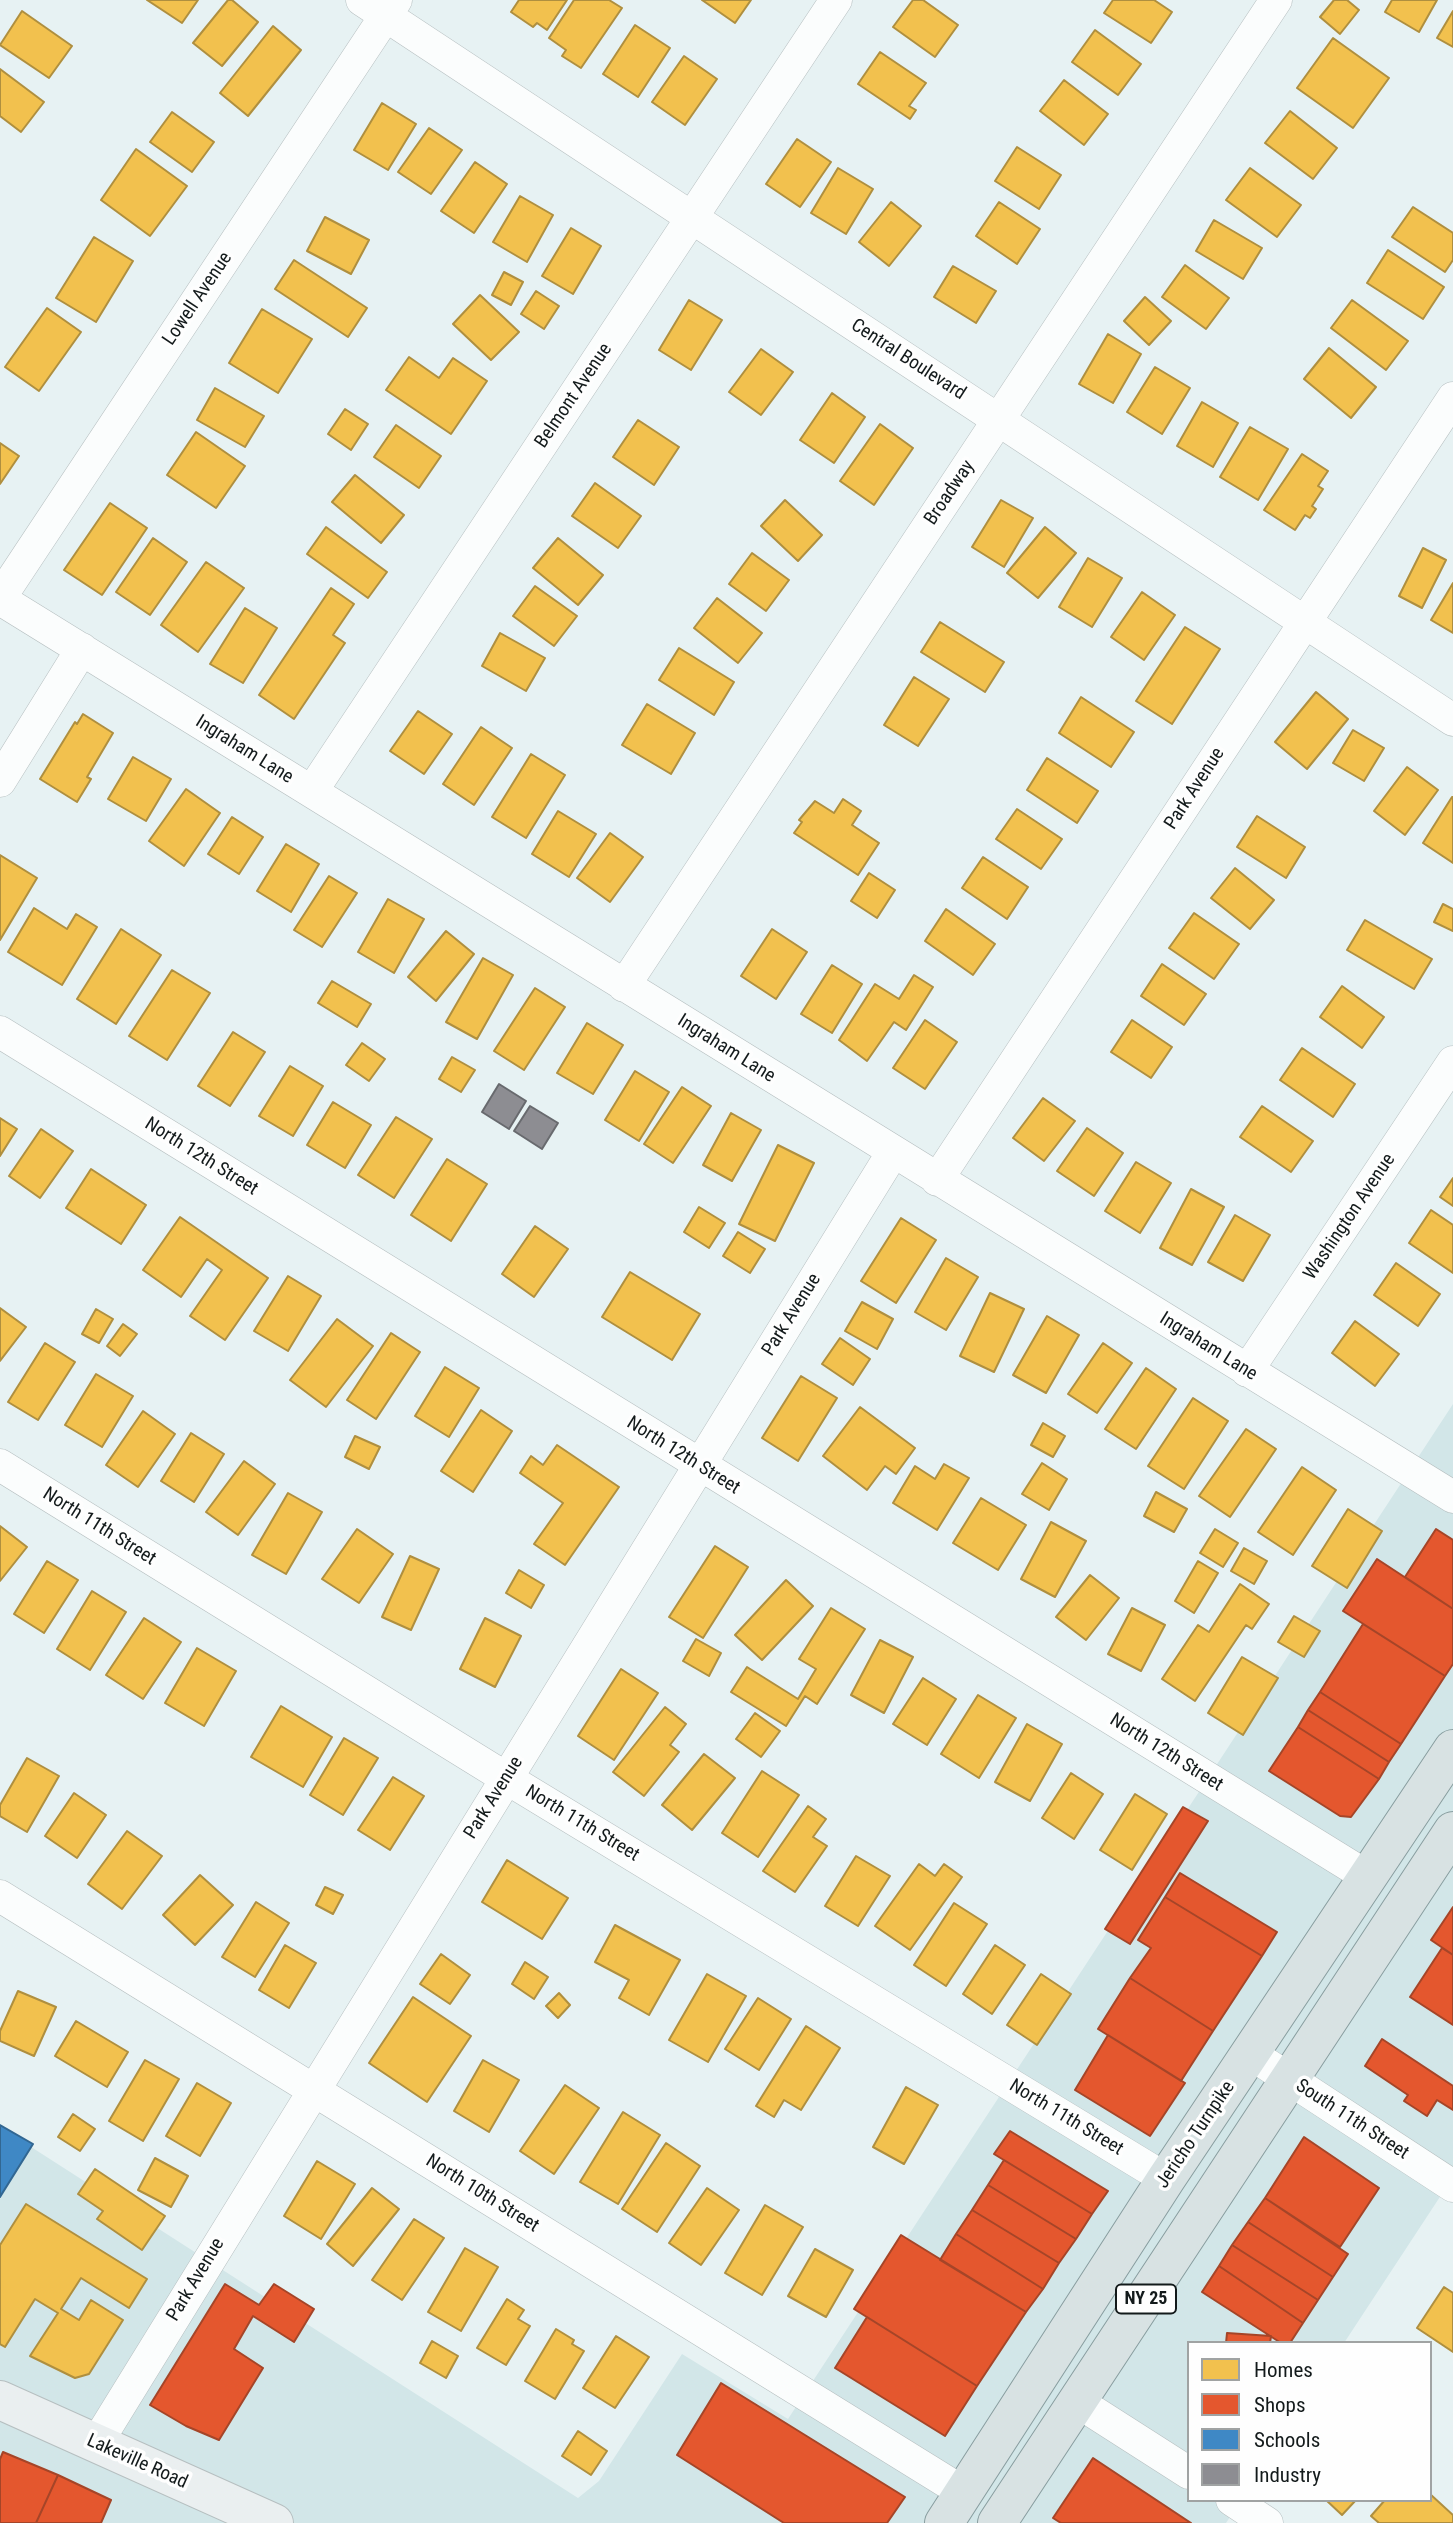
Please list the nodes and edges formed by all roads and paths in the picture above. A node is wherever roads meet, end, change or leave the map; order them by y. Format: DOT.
graph roads {
  1 [pos="836,0"];
  2 [pos="1276,0"];
  3 [pos="381,5"];
  4 [pos="692,218"];
  5 [pos="1453,398"];
  6 [pos="998,420"];
  7 [pos="0,598"];
  8 [pos="1305,622"];
  9 [pos="82,649"];
  10 [pos="1453,720"];
  11 [pos="0,781"];
  12 [pos="312,791"];
  13 [pos="624,986"];
  14 [pos="0,1032"];
  15 [pos="1453,1062"];
  16 [pos="892,1152"];
  17 [pos="937,1180"];
  18 [pos="1247,1371"];
  19 [pos="0,1465"];
  20 [pos="699,1465"];
  21 [pos="1453,1497"];
  22 [pos="1453,1749"];
  23 [pos="506,1778"];
  24 [pos="1453,1831"];
  25 [pos="1368,1877"];
  26 [pos="0,1896"];
  27 [pos="1345,1996"];
  28 [pos="1251,2054"];
  29 [pos="1291,2081"];
  30 [pos="313,2089"];
  31 [pos="1166,2179"];
  32 [pos="1453,2186"];
  33 [pos="0,2400"];
  34 [pos="1079,2402"];
  35 [pos="96,2444"];
  36 [pos="1187,2472"];
  37 [pos="1235,2502"];
  38 [pos="953,2507"];
  39 [pos="274,2523"];
  40 [pos="997,2523"];
  41 [pos="1267,2523"];
  1 -- 4 [label="street, Belmont Avenue"];
  2 -- 6 [label="street, Broadway"];
  3 -- 4 [label="street, Central Boulevard"];
  3 -- 7 [label="street, Lowell Avenue"];
  4 -- 6 [label="street, Central Boulevard"];
  4 -- 12 [label="street, Belmont Avenue"];
  5 -- 8 [label="street, Park Avenue"];
  6 -- 8 [label="street, Central Boulevard"];
  6 -- 13 [label="street, Broadway"];
  7 -- 9 [label="street, Ingraham Lane"];
  8 -- 10 [label="street, Central Boulevard"];
  8 -- 17 [label="street, Park Avenue"];
  9 -- 11 [label="street"];
  9 -- 12 [label="street, Ingraham Lane"];
  12 -- 13 [label="street, Ingraham Lane"];
  13 -- 16 [label="street, Ingraham Lane"];
  14 -- 20 [label="street, North 12th Street"];
  15 -- 18 [label="street, Washington Avenue"];
  16 -- 17 [label="street, Ingraham Lane"];
  16 -- 20 [label="street, Park Avenue"];
  17 -- 18 [label="street, Ingraham Lane"];
  18 -- 21 [label="street, Ingraham Lane"];
  19 -- 23 [label="street, North 11th Street"];
  20 -- 23 [label="street, Park Avenue"];
  20 -- 25 [label="street, North 12th Street"];
  22 -- 25 [label="main road, Jericho Turnpike / NY 25"];
  23 -- 30 [label="street, Park Avenue"];
  23 -- 31 [label="street, North 11th Street"];
  24 -- 27 [label="main road, NY 25"];
  25 -- 27 [label="main road"];
  25 -- 28 [label="main road, Jericho Turnpike / NY 25"];
  26 -- 30 [label="street, North 10th Street"];
  27 -- 29 [label="main road, NY 25"];
  28 -- 29 [label="street, South 11th Street"];
  28 -- 31 [label="main road, Jericho Turnpike / NY 25"];
  29 -- 32 [label="street, South 11th Street"];
  29 -- 34 [label="main road, NY 25"];
  30 -- 35 [label="street, Park Avenue"];
  30 -- 38 [label="street, North 10th Street"];
  31 -- 38 [label="main road, Jericho Turnpike / NY 25"];
  33 -- 35 [label="main road, Lakeville Road"];
  34 -- 36 [label="street"];
  34 -- 40 [label="main road, NY 25"];
  35 -- 39 [label="main road, Lakeville Road"];
  37 -- 41 [label="street"];
}
